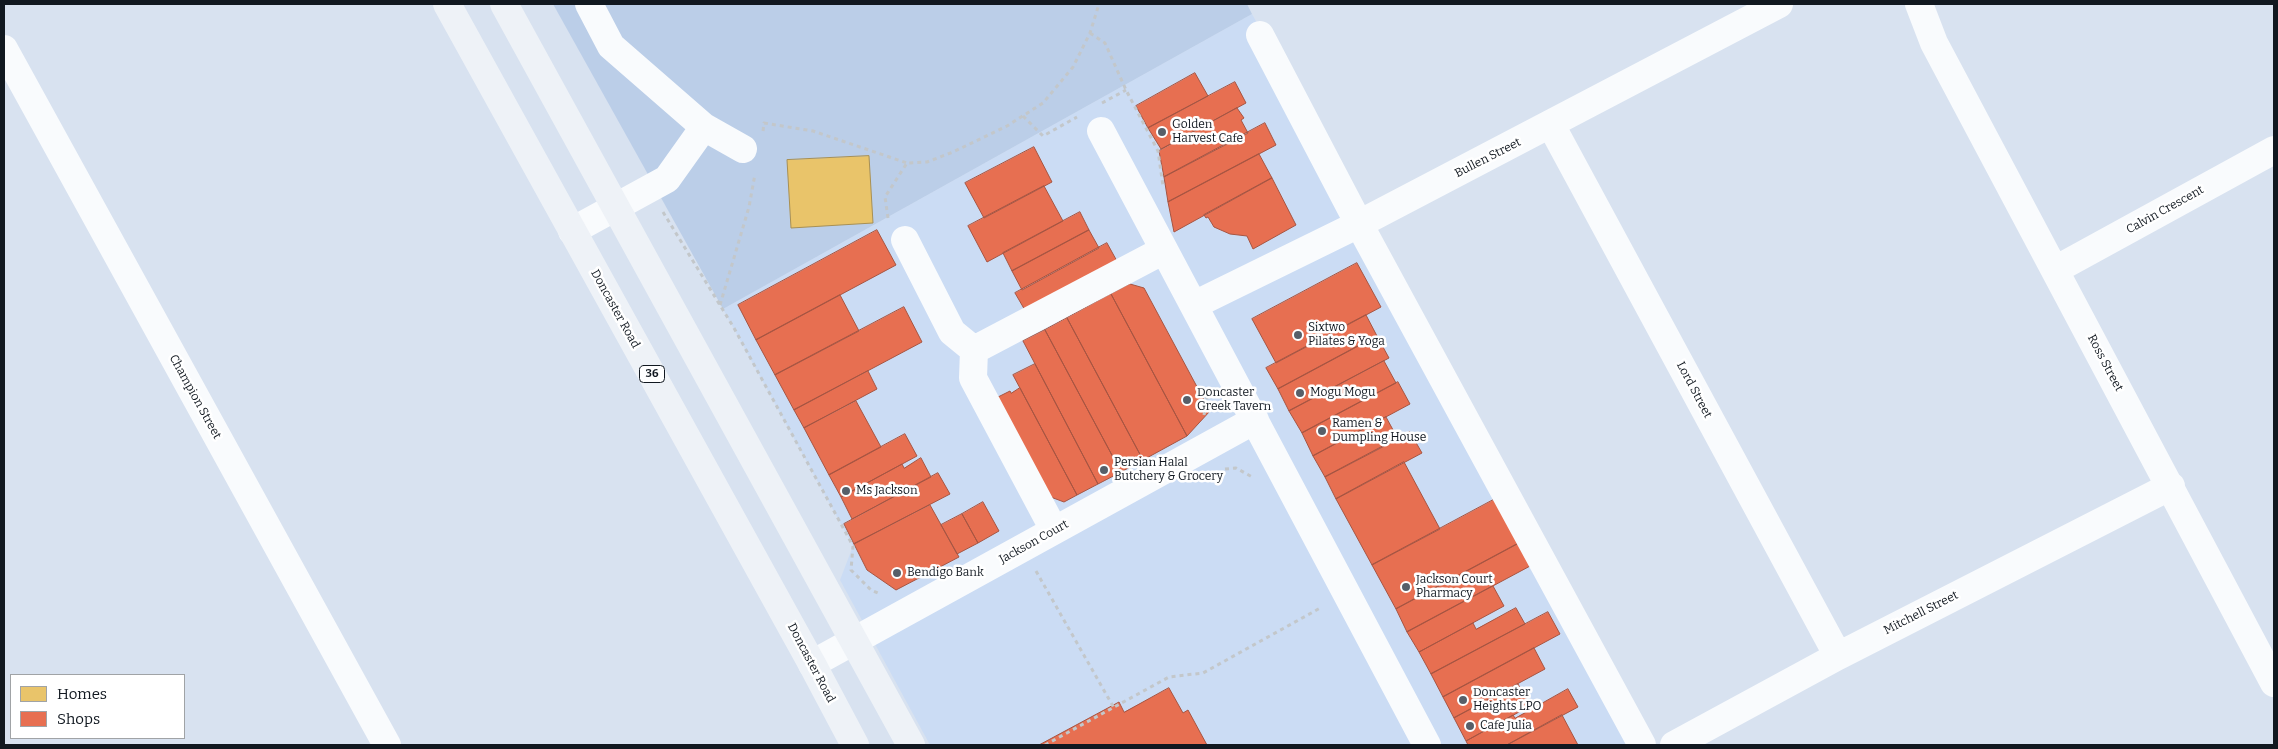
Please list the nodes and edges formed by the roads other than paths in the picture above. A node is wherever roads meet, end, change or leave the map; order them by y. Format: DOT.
graph roads {
  1 [pos="447,4"];
  2 [pos="504,4"];
  3 [pos="589,4"];
  4 [pos="1779,4"];
  5 [pos="1905,4"];
  6 [pos="1919,4"];
  7 [pos="1260,36"];
  8 [pos="1934,43"];
  9 [pos="4,49"];
  10 [pos="1093,122"];
  11 [pos="1551,125"];
  12 [pos="704,127"];
  13 [pos="754,150"];
  14 [pos="2274,150"];
  15 [pos="616,207"];
  16 [pos="1359,224"];
  17 [pos="572,231"];
  18 [pos="905,240"];
  19 [pos="1164,250"];
  20 [pos="2055,270"];
  21 [pos="1194,305"];
  22 [pos="974,350"];
  23 [pos="1255,420"];
  24 [pos="2171,486"];
  25 [pos="1054,530"];
  26 [pos="854,640"];
  27 [pos="1838,656"];
  28 [pos="812,664"];
  29 [pos="2274,683"];
  30 [pos="387,745"];
  31 [pos="855,745"];
  32 [pos="911,745"];
  33 [pos="1428,745"];
  34 [pos="1642,745"];
  35 [pos="1674,745"];
  1 -- 17 [label="main road, Doncaster Road / 36"];
  2 -- 15 [label="main road"];
  3 -- 12 [label="street"];
  4 -- 11 [label="street, Bullen Street"];
  5 -- 8 [label="street, Ross Street"];
  6 -- 8 [label="street, Ross Street"];
  7 -- 16 [label="street"];
  8 -- 20 [label="street, Ross Street"];
  9 -- 30 [label="street, Champion Street"];
  10 -- 19 [label="street"];
  11 -- 16 [label="street, Bullen Street"];
  11 -- 27 [label="street, Lord Street"];
  12 -- 13 [label="street"];
  12 -- 15 [label="street"];
  14 -- 20 [label="street, Calvin Crescent"];
  15 -- 17 [label="street"];
  15 -- 26 [label="main road"];
  16 -- 21 [label="street, Bullen Street"];
  16 -- 34 [label="street"];
  17 -- 28 [label="main road, Doncaster Road / 36"];
  18 -- 22 [label="street"];
  19 -- 21 [label="street"];
  19 -- 22 [label="street"];
  20 -- 24 [label="street, Ross Street"];
  21 -- 23 [label="street"];
  22 -- 25 [label="street"];
  23 -- 25 [label="street, Jackson Court"];
  23 -- 33 [label="street"];
  24 -- 27 [label="street, Mitchell Street"];
  24 -- 29 [label="street, Ross Street"];
  25 -- 26 [label="street, Jackson Court"];
  26 -- 28 [label="street, Jackson Court"];
  26 -- 32 [label="main road"];
  27 -- 35 [label="street, Mitchell Street"];
  28 -- 31 [label="main road, Doncaster Road / 36"];
}
